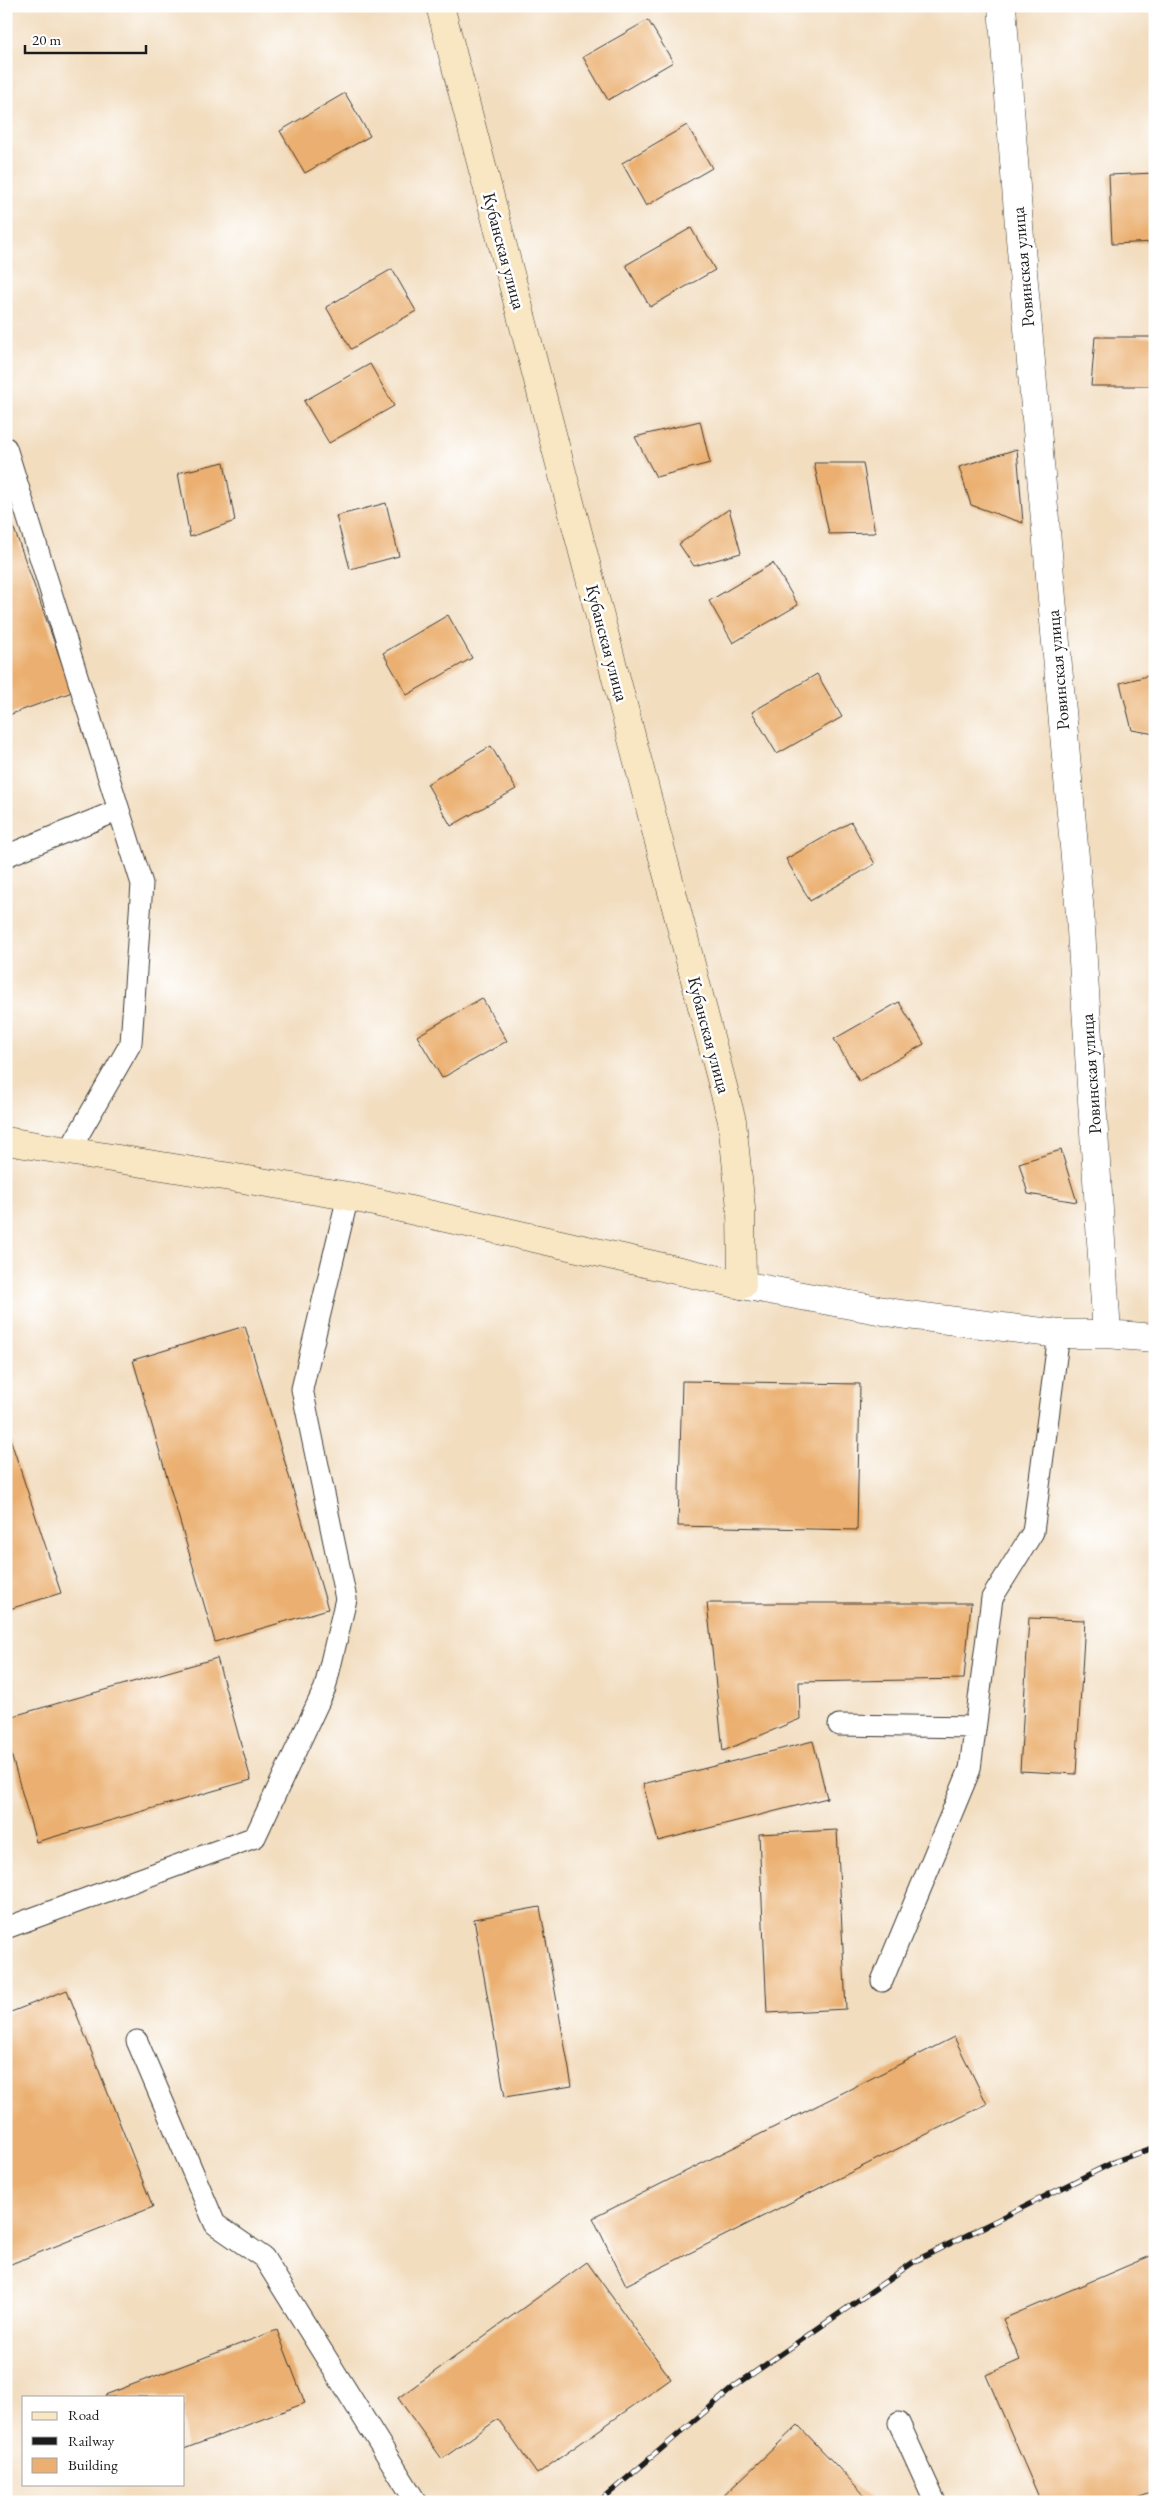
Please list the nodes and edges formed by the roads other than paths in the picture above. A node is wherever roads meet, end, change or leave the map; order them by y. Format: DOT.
graph roads {
  1 [pos="440,6"];
  2 [pos="1002,6"];
  3 [pos="6,448"];
  4 [pos="119,810"];
  5 [pos="6,856"];
  6 [pos="6,1141"];
  7 [pos="69,1152"];
  8 [pos="348,1196"];
  9 [pos="742,1285"];
  10 [pos="1059,1334"];
  11 [pos="1108,1334"];
  12 [pos="1155,1338"];
  13 [pos="840,1725"];
  14 [pos="975,1726"];
  15 [pos="6,1928"];
  16 [pos="882,1981"];
  17 [pos="137,2042"];
  18 [pos="899,2423"];
  19 [pos="416,2502"];
  20 [pos="934,2502"];
  1 -- 9 [label="street, Кубанская улица"];
  2 -- 11 [label="street, Ровинская улица"];
  3 -- 4 [label="lane"];
  4 -- 5 [label="lane"];
  4 -- 7 [label="lane"];
  6 -- 7 [label="street"];
  7 -- 8 [label="street"];
  8 -- 9 [label="street"];
  8 -- 15 [label="lane"];
  9 -- 10 [label="street"];
  10 -- 11 [label="street"];
  10 -- 14 [label="lane"];
  11 -- 12 [label="street"];
  13 -- 14 [label="lane"];
  14 -- 16 [label="lane"];
  17 -- 19 [label="lane"];
  18 -- 20 [label="lane"];
}
